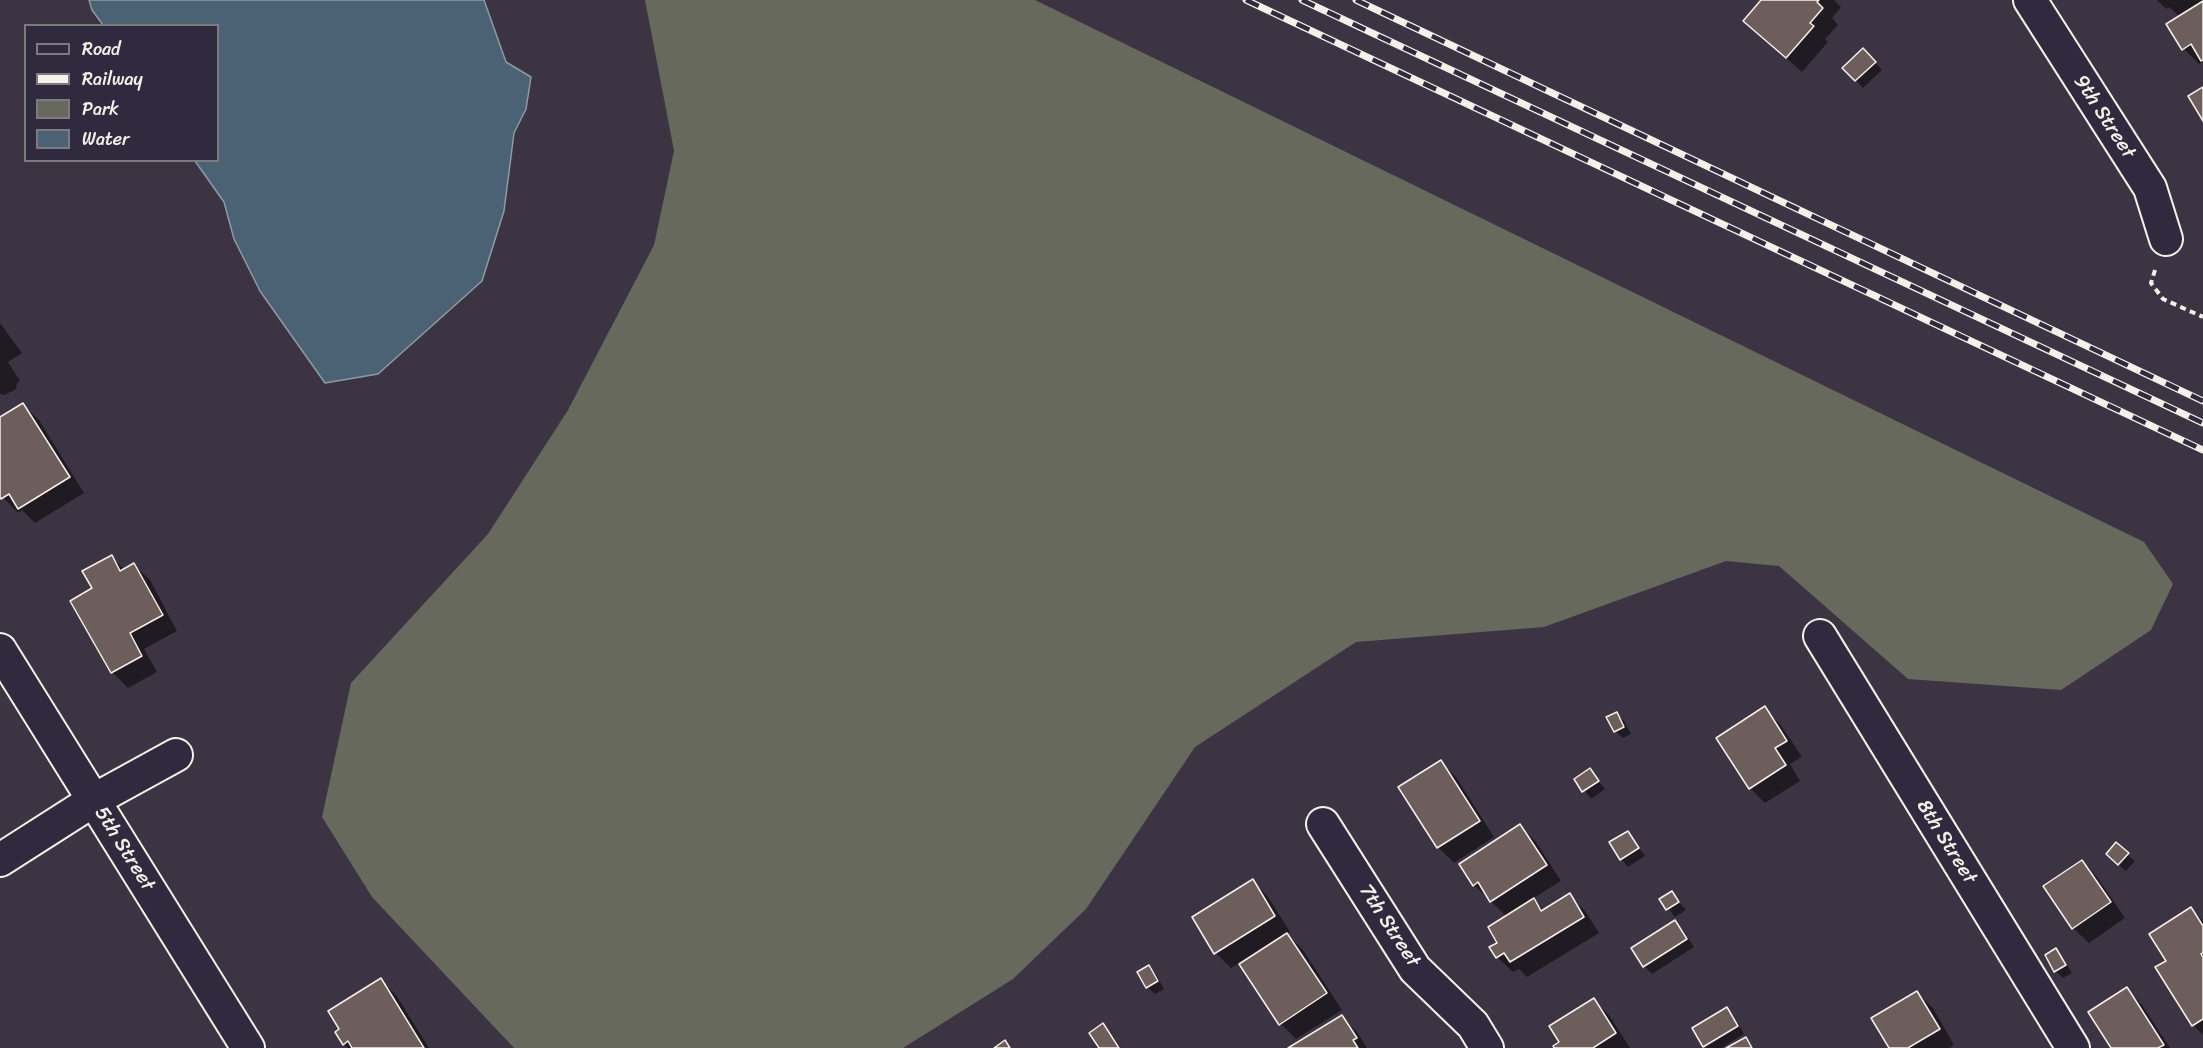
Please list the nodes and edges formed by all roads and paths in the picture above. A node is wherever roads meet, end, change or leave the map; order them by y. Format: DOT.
graph roads {
  1 [pos="2030,0"];
  2 [pos="2166,239"];
  3 [pos="2203,317"];
  4 [pos="1820,636"];
  5 [pos="0,650"];
  6 [pos="176,755"];
  7 [pos="94,800"];
  8 [pos="1323,824"];
  9 [pos="0,860"];
  10 [pos="248,1048"];
  11 [pos="1487,1048"];
  12 [pos="2073,1048"];
  1 -- 2 [label="street, 9th Street"];
  2 -- 3 [label="path"];
  4 -- 12 [label="street, 8th Street"];
  5 -- 7 [label="street, 5th Street"];
  6 -- 7 [label="street"];
  7 -- 9 [label="street"];
  7 -- 10 [label="street, 5th Street"];
  8 -- 11 [label="street, 7th Street"];
}
